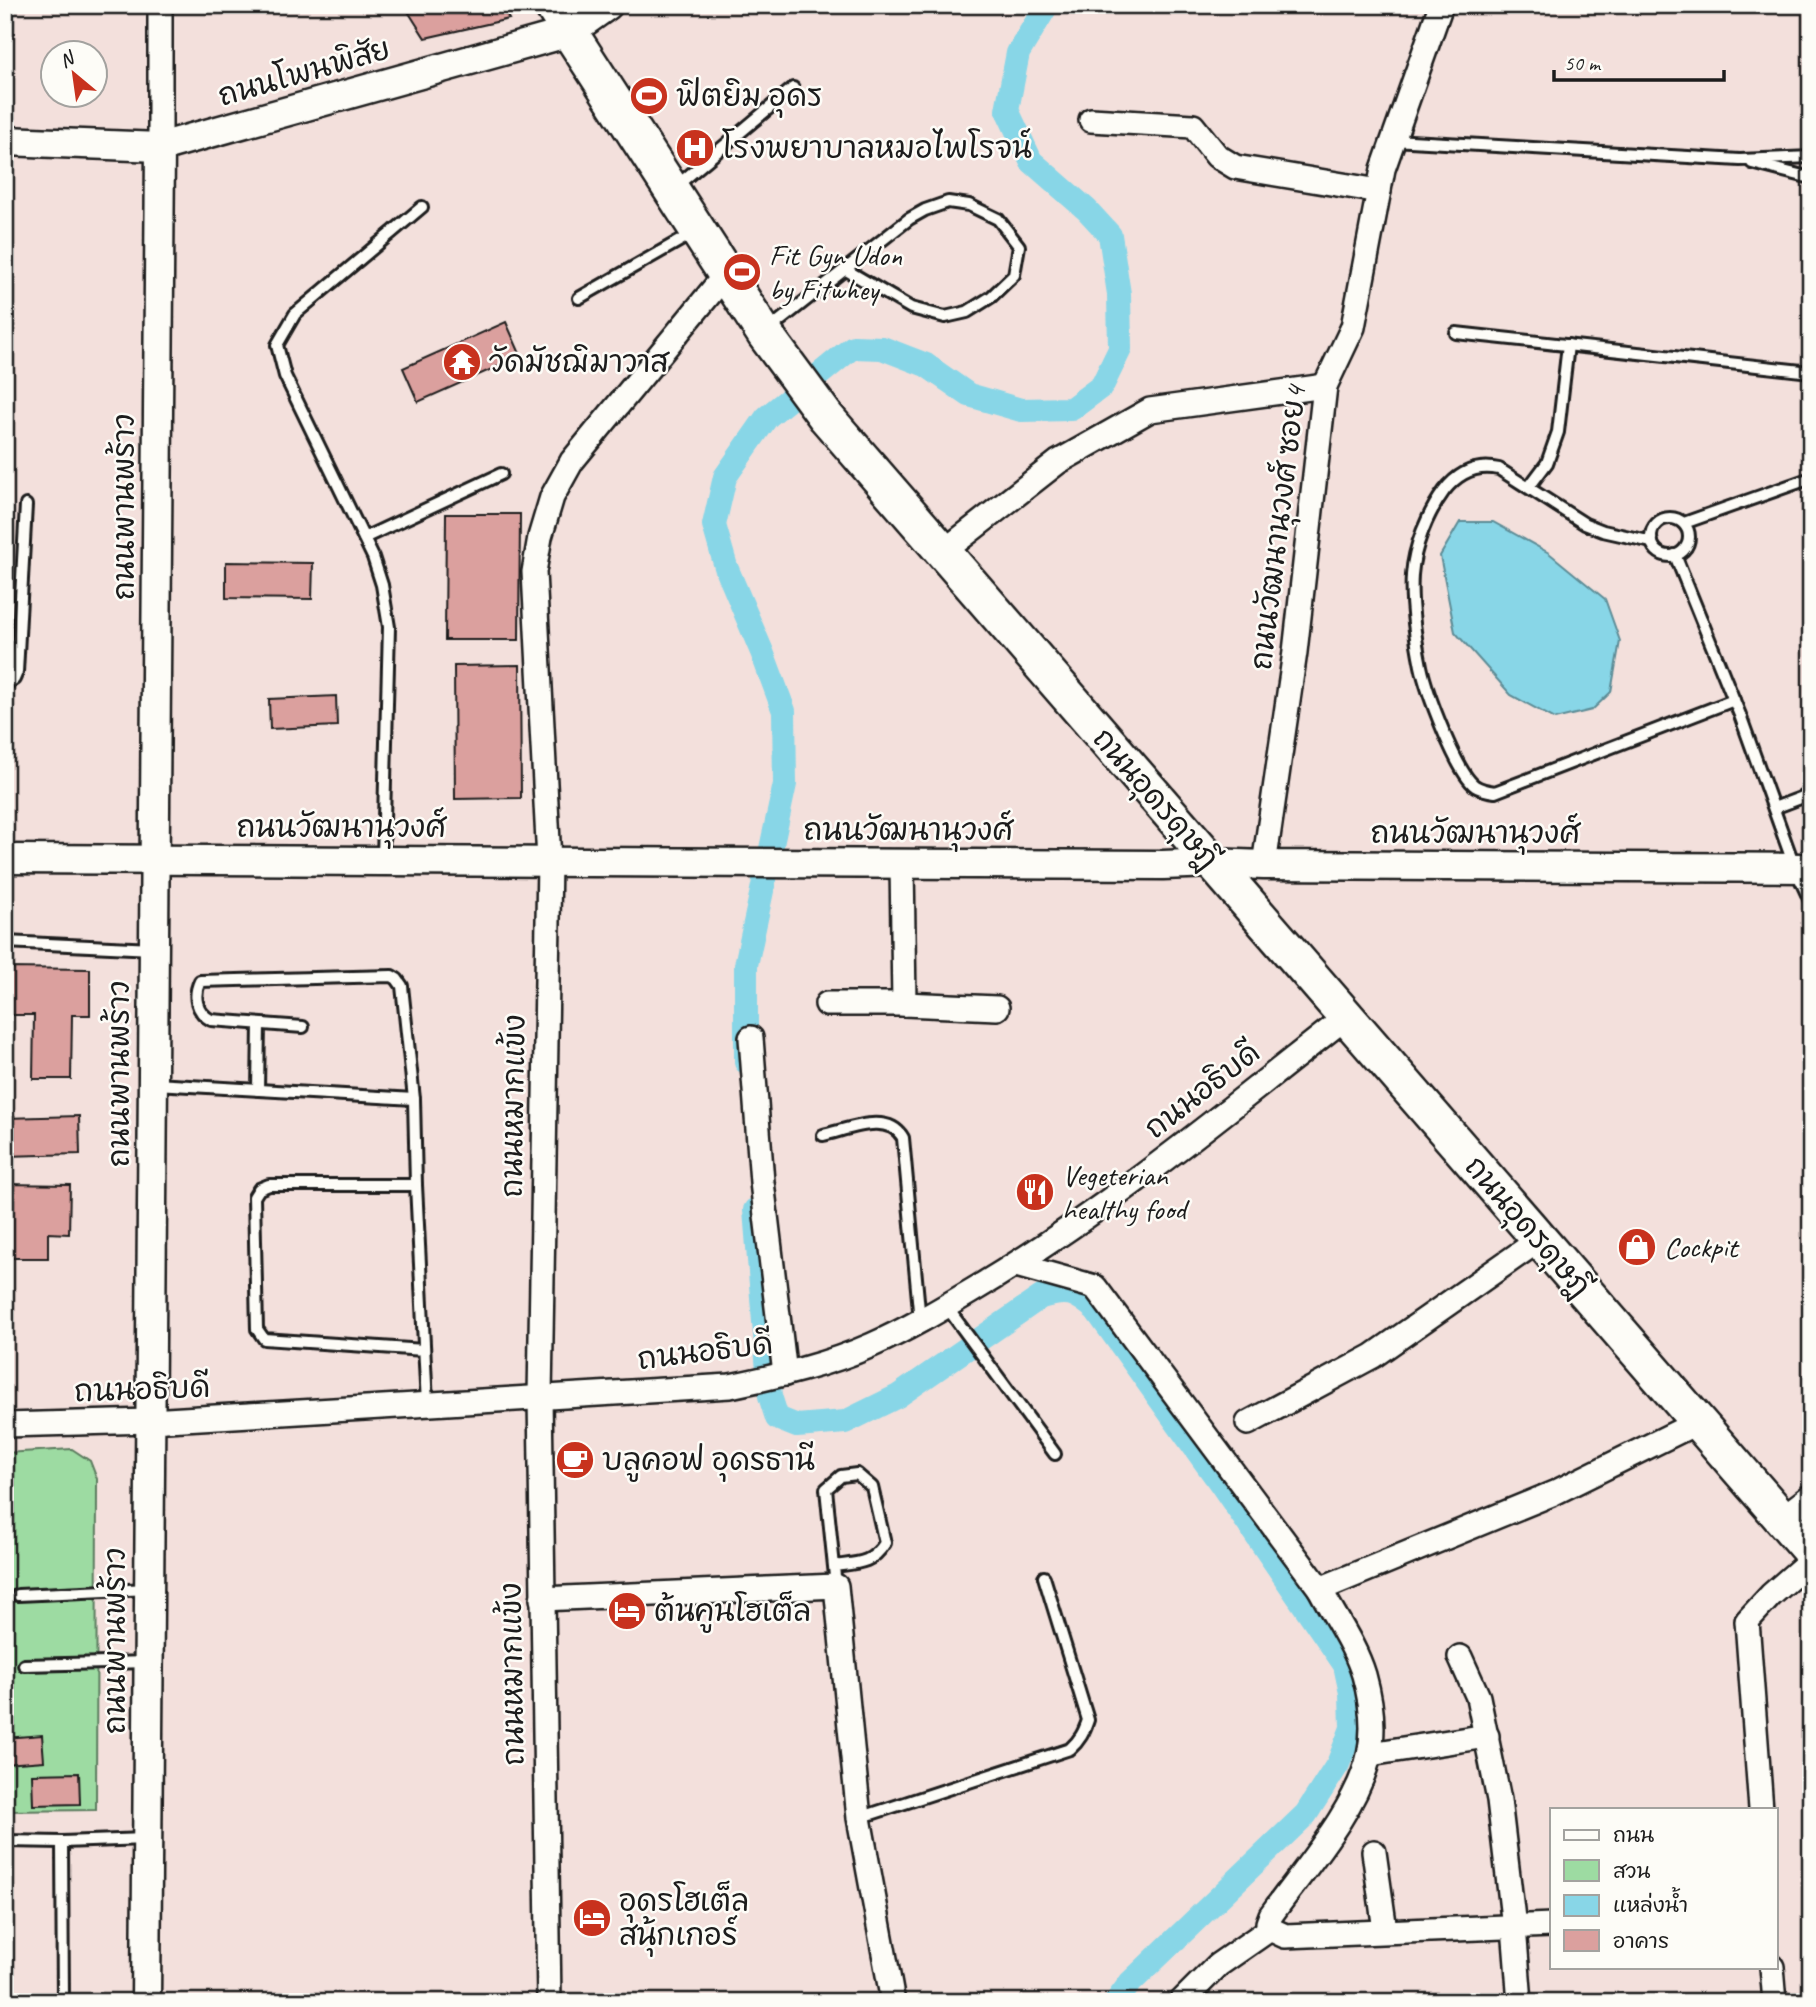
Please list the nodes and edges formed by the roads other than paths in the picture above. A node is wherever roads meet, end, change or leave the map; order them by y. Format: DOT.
graph roads {
  1 [pos="160,5"];
  2 [pos="608,5"];
  3 [pos="1441,5"];
  4 [pos="561,18"];
  5 [pos="793,88"];
  6 [pos="1091,120"];
  7 [pos="1393,139"];
  8 [pos="5,141"];
  9 [pos="160,147"];
  10 [pos="1811,157"];
  11 [pos="1740,160"];
  12 [pos="1811,178"];
  13 [pos="672,190"];
  14 [pos="1378,191"];
  15 [pos="422,207"];
  16 [pos="698,231"];
  17 [pos="846,270"];
  18 [pos="726,274"];
  19 [pos="579,298"];
  20 [pos="764,333"];
  21 [pos="1456,333"];
  22 [pos="1568,345"];
  23 [pos="1811,372"];
  24 [pos="1325,386"];
  25 [pos="501,474"];
  26 [pos="1811,478"];
  27 [pos="1529,487"];
  28 [pos="26,505"];
  29 [pos="1684,523"];
  30 [pos="364,538"];
  31 [pos="1652,542"];
  32 [pos="943,552"];
  33 [pos="1675,555"];
  34 [pos="5,685"];
  35 [pos="1734,699"];
  36 [pos="1811,794"];
  37 [pos="1774,808"];
  38 [pos="5,859"];
  39 [pos="154,859"];
  40 [pos="383,860"];
  41 [pos="549,861"];
  42 [pos="902,863"];
  43 [pos="1212,863"];
  44 [pos="1264,865"];
  45 [pos="1803,868"];
  46 [pos="1811,903"];
  47 [pos="5,942"];
  48 [pos="153,949"];
  49 [pos="827,1004"];
  50 [pos="904,1004"];
  51 [pos="998,1009"];
  52 [pos="1346,1017"];
  53 [pos="259,1024"];
  54 [pos="303,1027"];
  55 [pos="751,1038"];
  56 [pos="152,1084"];
  57 [pos="258,1090"];
  58 [pos="414,1099"];
  59 [pos="823,1135"];
  60 [pos="416,1185"];
  61 [pos="1539,1240"];
  62 [pos="1016,1265"];
  63 [pos="946,1306"];
  64 [pos="920,1321"];
  65 [pos="424,1350"];
  66 [pos="785,1374"];
  67 [pos="540,1397"];
  68 [pos="427,1405"];
  69 [pos="150,1421"];
  70 [pos="1698,1422"];
  71 [pos="1248,1423"];
  72 [pos="5,1425"];
  73 [pos="1055,1454"];
  74 [pos="1811,1496"];
  75 [pos="1781,1519"];
  76 [pos="1811,1552"];
  77 [pos="1811,1560"];
  78 [pos="835,1576"];
  79 [pos="1044,1577"];
  80 [pos="1320,1588"];
  81 [pos="149,1589"];
  82 [pos="18,1595"];
  83 [pos="542,1599"];
  84 [pos="1461,1657"];
  85 [pos="149,1662"];
  86 [pos="24,1665"];
  87 [pos="1487,1735"];
  88 [pos="1370,1754"];
  89 [pos="1761,1808"];
  90 [pos="859,1818"];
  91 [pos="147,1839"];
  92 [pos="5,1841"];
  93 [pos="62,1842"];
  94 [pos="1374,1852"];
  95 [pos="1550,1925"];
  96 [pos="1514,1927"];
  97 [pos="1270,1929"];
  98 [pos="1385,1930"];
  99 [pos="1772,1968"];
  100 [pos="63,2002"];
  101 [pos="146,2002"];
  102 [pos="549,2002"];
  103 [pos="893,2002"];
  104 [pos="1181,2002"];
  105 [pos="1520,2002"];
  106 [pos="1775,2002"];
  1 -- 9 [label="street"];
  2 -- 4 [label="street, ถนนโพนพิสัย"];
  3 -- 7 [label="street, ถนนวัฒนานุวงศ์ ซอย4"];
  4 -- 9 [label="street, ถนนโพนพิสัย"];
  4 -- 13 [label="main road, ถนนอุดรดุษฎี"];
  5 -- 13 [label="lane"];
  6 -- 14 [label="street"];
  7 -- 11 [label="lane"];
  7 -- 14 [label="street, ถนนวัฒนานุวงศ์ ซอย4"];
  8 -- 9 [label="street, ถนนโพนพิสัย"];
  9 -- 39 [label="street, ถนนพานพร้าว"];
  10 -- 11 [label="lane"];
  11 -- 12 [label="lane"];
  13 -- 16 [label="main road, ถนนอุดรดุษฎี"];
  14 -- 24 [label="street, ถนนวัฒนานุวงศ์ ซอย4"];
  15 -- 30 [label="lane"];
  16 -- 18 [label="main road, ถนนอุดรดุษฎี"];
  16 -- 19 [label="lane"];
  17 -- 17 [label="lane"];
  17 -- 20 [label="lane"];
  18 -- 20 [label="main road, ถนนอุดรดุษฎี"];
  18 -- 41 [label="street, ถนนหมากแข้ง"];
  20 -- 32 [label="main road, ถนนอุดรดุษฎี"];
  21 -- 22 [label="lane"];
  22 -- 23 [label="lane"];
  22 -- 27 [label="lane"];
  24 -- 32 [label="street"];
  24 -- 44 [label="street, ถนนวัฒนานุวงศ์ ซอย4"];
  25 -- 30 [label="lane"];
  26 -- 29 [label="lane"];
  27 -- 31 [label="lane"];
  27 -- 35 [label="lane"];
  28 -- 34 [label="lane"];
  29 -- 31 [label="lane"];
  29 -- 33 [label="lane"];
  30 -- 40 [label="lane"];
  31 -- 33 [label="lane"];
  32 -- 43 [label="main road, ถนนอุดรดุษฎี"];
  33 -- 35 [label="lane"];
  35 -- 37 [label="lane"];
  36 -- 37 [label="lane"];
  37 -- 45 [label="lane"];
  38 -- 39 [label="street, ถนนวัฒนานุวงศ์"];
  39 -- 40 [label="street, ถนนวัฒนานุวงศ์"];
  39 -- 48 [label="street, ถนนพานพร้าว"];
  40 -- 41 [label="street, ถนนวัฒนานุวงศ์"];
  41 -- 42 [label="street, ถนนวัฒนานุวงศ์"];
  41 -- 67 [label="street, ถนนหมากแข้ง"];
  42 -- 43 [label="street, ถนนวัฒนานุวงศ์"];
  42 -- 50 [label="street"];
  43 -- 44 [label="street, ถนนวัฒนานุวงศ์"];
  43 -- 52 [label="main road, ถนนอุดรดุษฎี"];
  44 -- 45 [label="street, ถนนวัฒนานุวงศ์"];
  45 -- 46 [label="lane"];
  47 -- 48 [label="lane"];
  48 -- 56 [label="street, ถนนพานพร้าว"];
  49 -- 50 [label="street"];
  50 -- 51 [label="street"];
  52 -- 61 [label="main road, ถนนอุดรดุษฎี"];
  52 -- 62 [label="street, ถนนอธิบดี"];
  53 -- 54 [label="lane"];
  53 -- 57 [label="lane"];
  53 -- 58 [label="lane"];
  55 -- 66 [label="street"];
  56 -- 57 [label="lane"];
  56 -- 69 [label="street, ถนนพานพร้าว"];
  57 -- 58 [label="lane"];
  58 -- 60 [label="lane"];
  59 -- 64 [label="lane"];
  60 -- 65 [label="lane"];
  60 -- 65 [label="lane"];
  61 -- 70 [label="main road, ถนนอุดรดุษฎี"];
  61 -- 71 [label="street"];
  62 -- 63 [label="street, ถนนอธิบดี"];
  62 -- 80 [label="street"];
  63 -- 64 [label="street, ถนนอธิบดี"];
  63 -- 73 [label="lane"];
  64 -- 66 [label="street, ถนนอธิบดี"];
  65 -- 68 [label="lane"];
  66 -- 67 [label="street, ถนนอธิบดี"];
  67 -- 68 [label="street, ถนนอธิบดี"];
  67 -- 83 [label="street, ถนนหมากแข้ง"];
  68 -- 69 [label="street, ถนนอธิบดี"];
  69 -- 72 [label="street, ถนนอธิบดี"];
  69 -- 81 [label="street, ถนนพานพร้าว"];
  70 -- 75 [label="main road, ถนนอุดรดุษฎี"];
  70 -- 80 [label="street"];
  74 -- 75 [label="street"];
  75 -- 76 [label="main road, ถนนอุดรดุษฎี"];
  77 -- 89 [label="street"];
  78 -- 78 [label="lane"];
  78 -- 83 [label="street"];
  78 -- 90 [label="street"];
  79 -- 90 [label="lane"];
  80 -- 88 [label="street"];
  81 -- 82 [label="lane"];
  81 -- 85 [label="street, ถนนพานพร้าว"];
  83 -- 102 [label="street, ถนนหมากแข้ง"];
  84 -- 87 [label="street"];
  85 -- 86 [label="lane"];
  85 -- 91 [label="street, ถนนพานพร้าว"];
  87 -- 88 [label="street"];
  87 -- 96 [label="street"];
  88 -- 97 [label="street"];
  90 -- 103 [label="street"];
  91 -- 93 [label="lane"];
  91 -- 101 [label="street, ถนนพานพร้าว"];
  92 -- 93 [label="lane"];
  93 -- 100 [label="lane"];
  94 -- 98 [label="street"];
  95 -- 96 [label="street"];
  96 -- 98 [label="street"];
  96 -- 105 [label="street"];
  97 -- 98 [label="street"];
  97 -- 104 [label="street"];
  99 -- 106 [label="street"];
}
